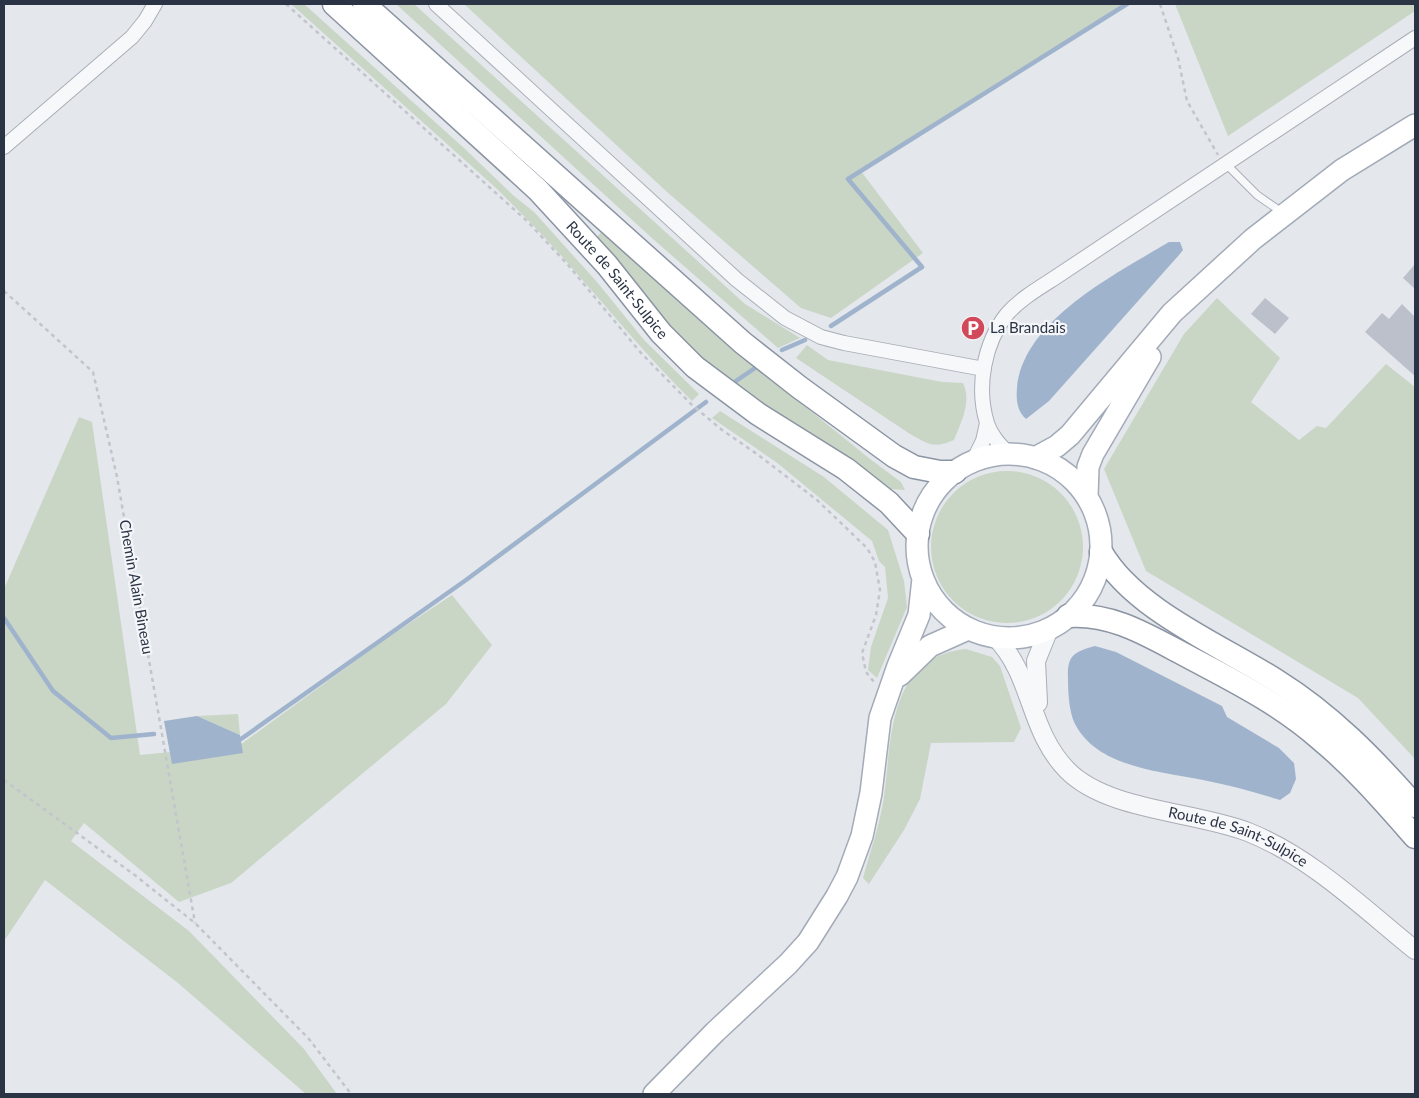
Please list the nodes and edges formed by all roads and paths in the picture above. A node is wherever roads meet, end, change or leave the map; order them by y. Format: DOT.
graph roads {
  1 [pos="156,4"];
  2 [pos="286,4"];
  3 [pos="334,4"];
  4 [pos="364,4"];
  5 [pos="436,4"];
  6 [pos="1160,4"];
  7 [pos="1415,38"];
  8 [pos="1415,125"];
  9 [pos="4,147"];
  10 [pos="1227,165"];
  11 [pos="1284,214"];
  12 [pos="1219,271"];
  13 [pos="4,291"];
  14 [pos="984,369"];
  15 [pos="987,422"];
  16 [pos="1009,454"];
  17 [pos="1035,458"];
  18 [pos="964,467"];
  19 [pos="1087,497"];
  20 [pos="918,534"];
  21 [pos="1100,552"];
  22 [pos="923,580"];
  23 [pos="1068,616"];
  24 [pos="968,629"];
  25 [pos="1049,629"];
  26 [pos="995,637"];
  27 [pos="891,689"];
  28 [pos="1050,747"];
  29 [pos="4,780"];
  30 [pos="1415,806"];
  31 [pos="1415,837"];
  32 [pos="195,923"];
  33 [pos="1415,950"];
  34 [pos="351,1094"];
  35 [pos="654,1094"];
  1 -- 9 [label="street"];
  2 -- 27 [label="path"];
  3 -- 20 [label="highway, Route de Saint-Sulpice"];
  4 -- 18 [label="highway"];
  5 -- 14 [label="street"];
  6 -- 10 [label="path"];
  7 -- 10 [label="street"];
  8 -- 11 [label="main road"];
  10 -- 11 [label="lane"];
  10 -- 14 [label="street"];
  11 -- 12 [label="main road"];
  12 -- 17 [label="main road"];
  12 -- 19 [label="main road"];
  13 -- 32 [label="path, Chemin Alain Bineau"];
  14 -- 15 [label="street"];
  15 -- 16 [label="street"];
  15 -- 18 [label="street"];
  16 -- 17 [label="main road"];
  16 -- 18 [label="main road"];
  17 -- 19 [label="main road"];
  18 -- 20 [label="main road"];
  19 -- 21 [label="main road"];
  20 -- 22 [label="main road"];
  21 -- 23 [label="main road"];
  21 -- 30 [label="highway"];
  22 -- 24 [label="main road"];
  22 -- 27 [label="main road"];
  23 -- 25 [label="main road"];
  23 -- 31 [label="highway"];
  24 -- 26 [label="main road"];
  24 -- 27 [label="main road"];
  25 -- 26 [label="main road"];
  25 -- 28 [label="street, Route de Saint-Sulpice"];
  26 -- 28 [label="street, Route de Saint-Sulpice"];
  27 -- 35 [label="main road"];
  28 -- 33 [label="street, Route de Saint-Sulpice"];
  29 -- 32 [label="path"];
  32 -- 34 [label="path"];
}
